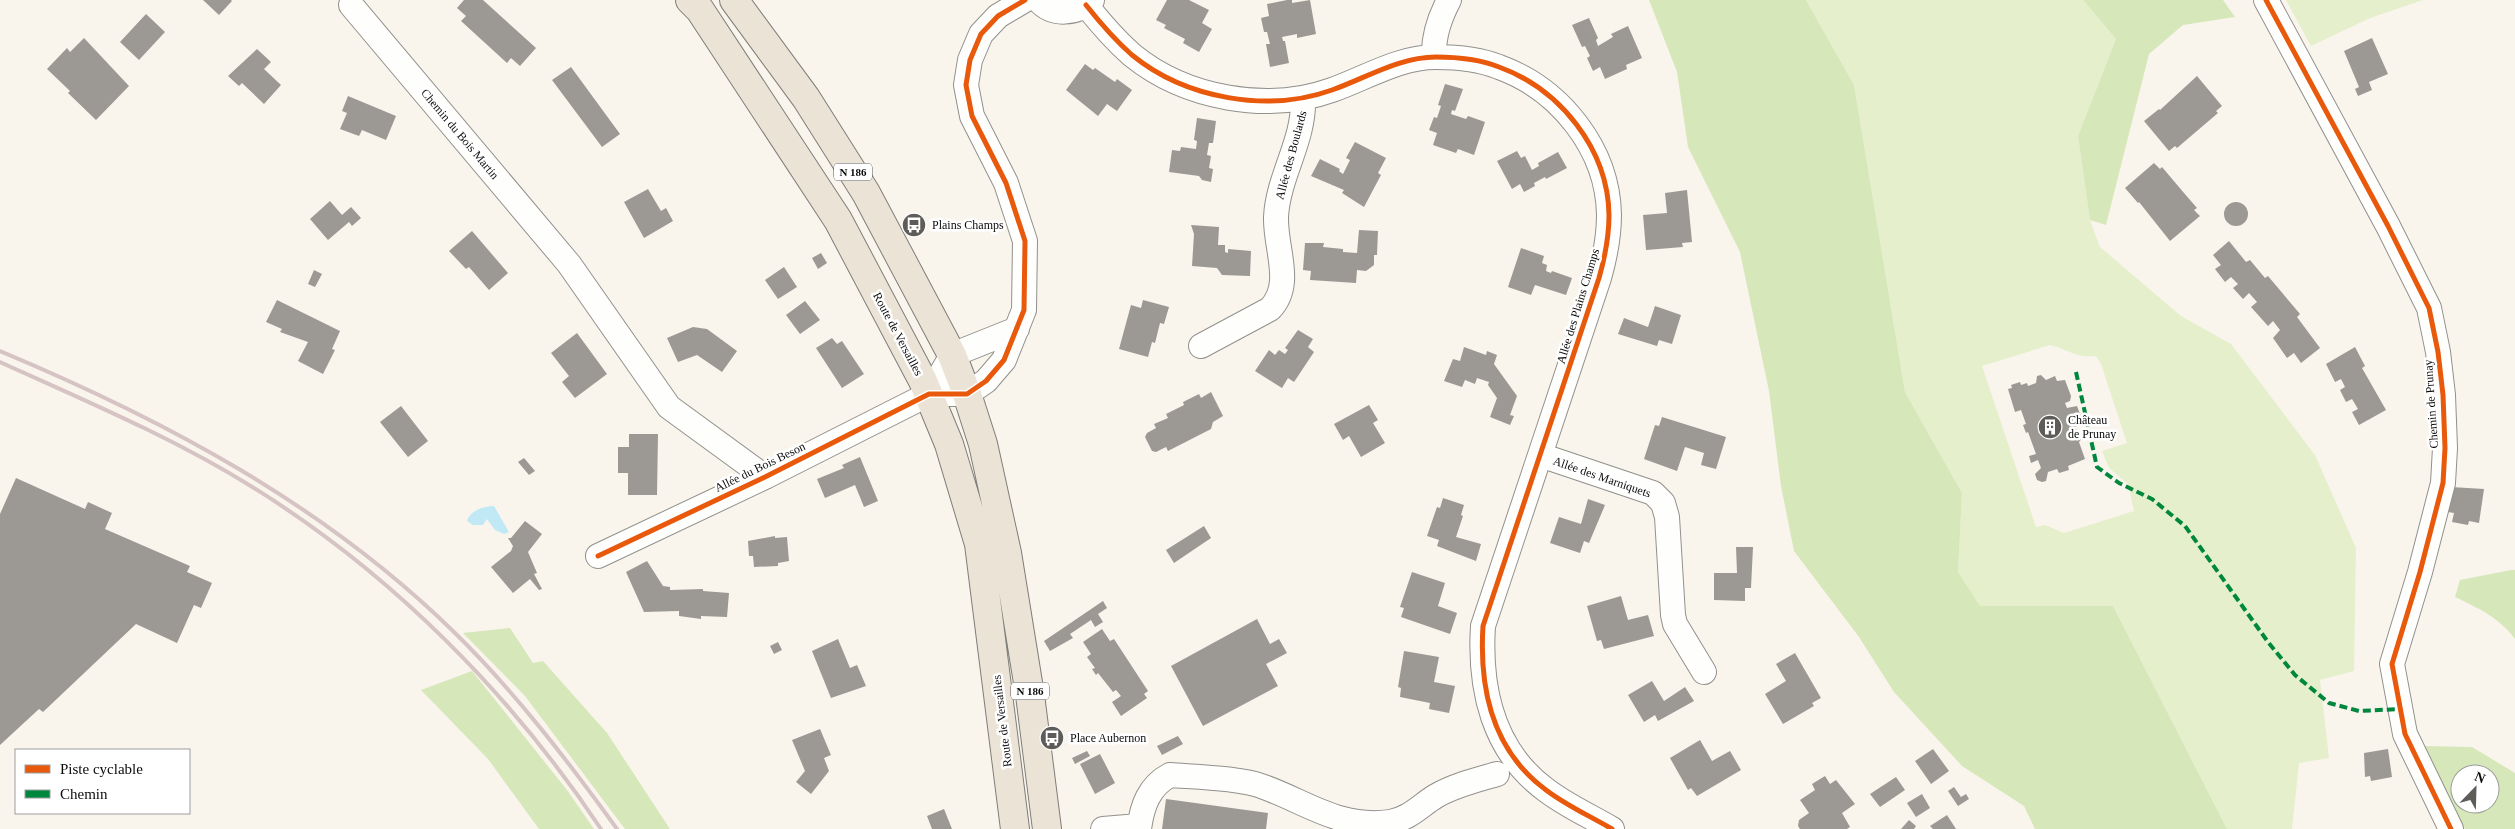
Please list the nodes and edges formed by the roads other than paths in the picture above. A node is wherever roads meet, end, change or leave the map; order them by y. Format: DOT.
graph roads {
  1 [pos="690,0"];
  2 [pos="734,0"];
  3 [pos="1025,0"];
  4 [pos="1038,0"];
  5 [pos="1450,0"];
  6 [pos="2266,0"];
  7 [pos="1089,3"];
  8 [pos="351,5"];
  9 [pos="1434,57"];
  10 [pos="1303,98"];
  11 [pos="569,264"];
  12 [pos="1017,329"];
  13 [pos="1200,346"];
  14 [pos="952,355"];
  15 [pos="967,394"];
  16 [pos="923,397"];
  17 [pos="1540,455"];
  18 [pos="765,477"];
  19 [pos="598,556"];
  20 [pos="1704,672"];
  21 [pos="1497,774"];
  22 [pos="1329,823"];
  23 [pos="1139,828"];
  24 [pos="1015,829"];
  25 [pos="1048,829"];
  26 [pos="1104,829"];
  27 [pos="1612,829"];
  28 [pos="2451,829"];
  1 -- 16 [label="main road, Route de Versailles / N 186"];
  2 -- 14 [label="main road, N 186"];
  3 -- 12 [label="street"];
  4 -- 7 [label="street"];
  5 -- 9 [label="street"];
  6 -- 28 [label="street, Chemin de Prunay"];
  7 -- 10 [label="street, Allée des Plains Champs"];
  8 -- 11 [label="street, Chemin du Bois Martin"];
  9 -- 10 [label="street, Allée des Plains Champs"];
  9 -- 17 [label="street, Allée des Plains Champs"];
  10 -- 13 [label="street, Allée des Boulards"];
  11 -- 18 [label="street, Allée du Bois Beson"];
  12 -- 14 [label="street"];
  12 -- 15 [label="street"];
  14 -- 15 [label="main road, N 186"];
  14 -- 16 [label="street"];
  15 -- 16 [label="street"];
  15 -- 25 [label="main road, N 186"];
  16 -- 18 [label="street, Allée du Bois Beson"];
  16 -- 24 [label="main road, Route de Versailles / N 186"];
  17 -- 20 [label="street, Allée des Marniquets"];
  17 -- 27 [label="street, Allée des Plains Champs"];
  18 -- 19 [label="street, Allée du Bois Beson"];
  21 -- 22 [label="street"];
  22 -- 23 [label="street"];
  23 -- 26 [label="street"];
}
